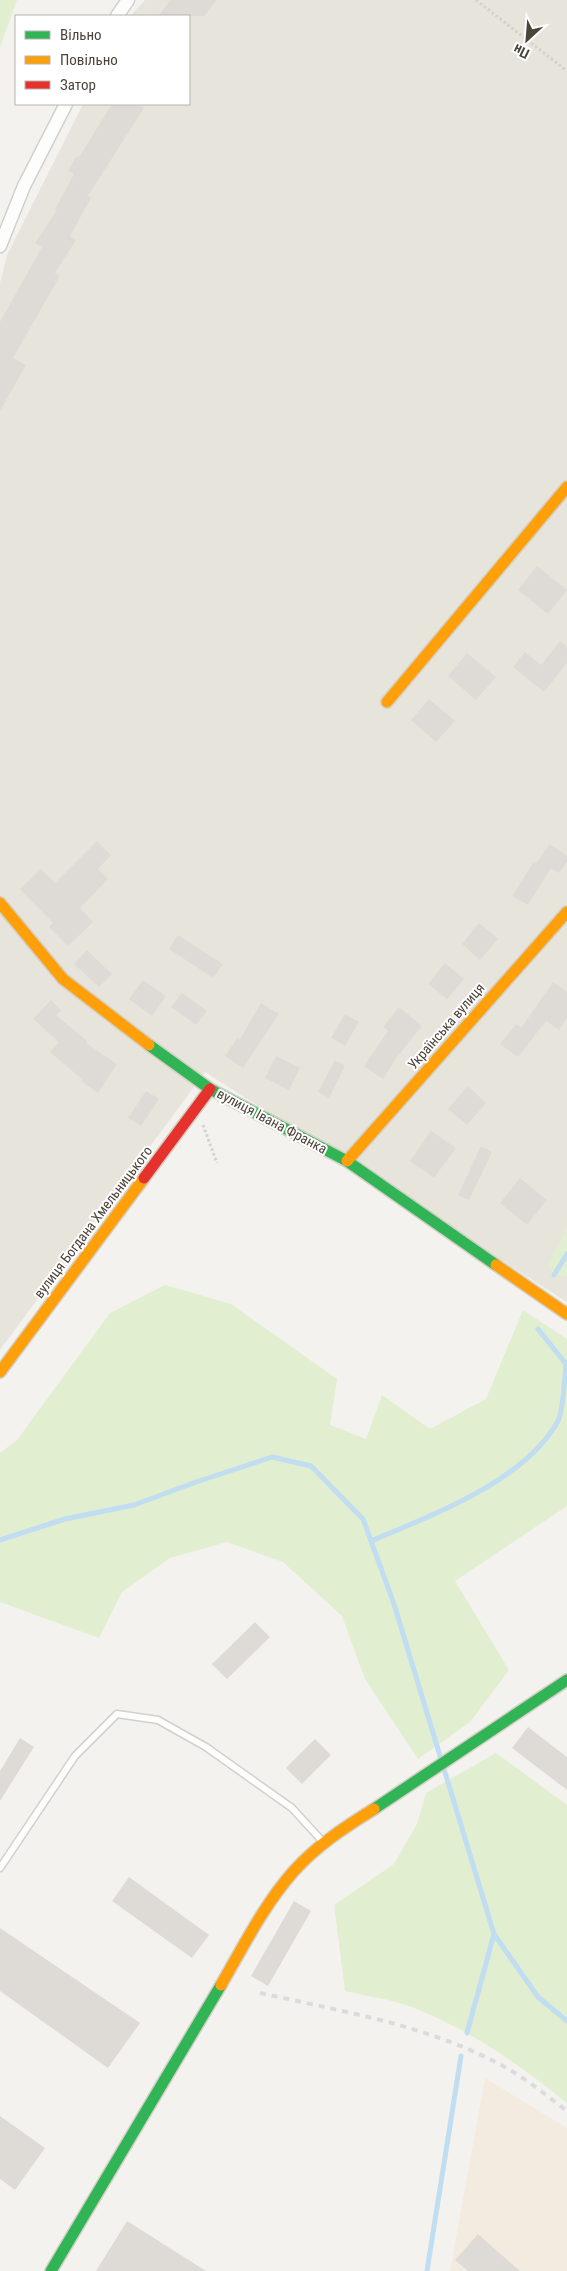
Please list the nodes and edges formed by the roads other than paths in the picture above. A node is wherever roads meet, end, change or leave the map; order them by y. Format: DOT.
graph roads {
  1 [pos="128,0"];
  2 [pos="118,15"];
  3 [pos="65,105"];
  4 [pos="0,246"];
  5 [pos="567,487"];
  6 [pos="387,702"];
  7 [pos="0,902"];
  8 [pos="567,912"];
  9 [pos="210,1089"];
  10 [pos="348,1161"];
  11 [pos="567,1314"];
  12 [pos="0,1372"];
  13 [pos="567,1680"];
  14 [pos="324,1843"];
  15 [pos="0,1868"];
  16 [pos="51,2271"];
  1 -- 2 [label="street"];
  3 -- 4 [label="street"];
  5 -- 6 [label="street"];
  7 -- 9 [label="street, вулиця Івана Франка"];
  8 -- 10 [label="street, Українська вулиця"];
  9 -- 10 [label="street, вулиця Івана Франка"];
  9 -- 12 [label="street, вулиця Богдана Хмельницького"];
  10 -- 11 [label="street, вулиця Івана Франка"];
  13 -- 14 [label="street"];
  14 -- 15 [label="lane"];
  14 -- 16 [label="street"];
}
